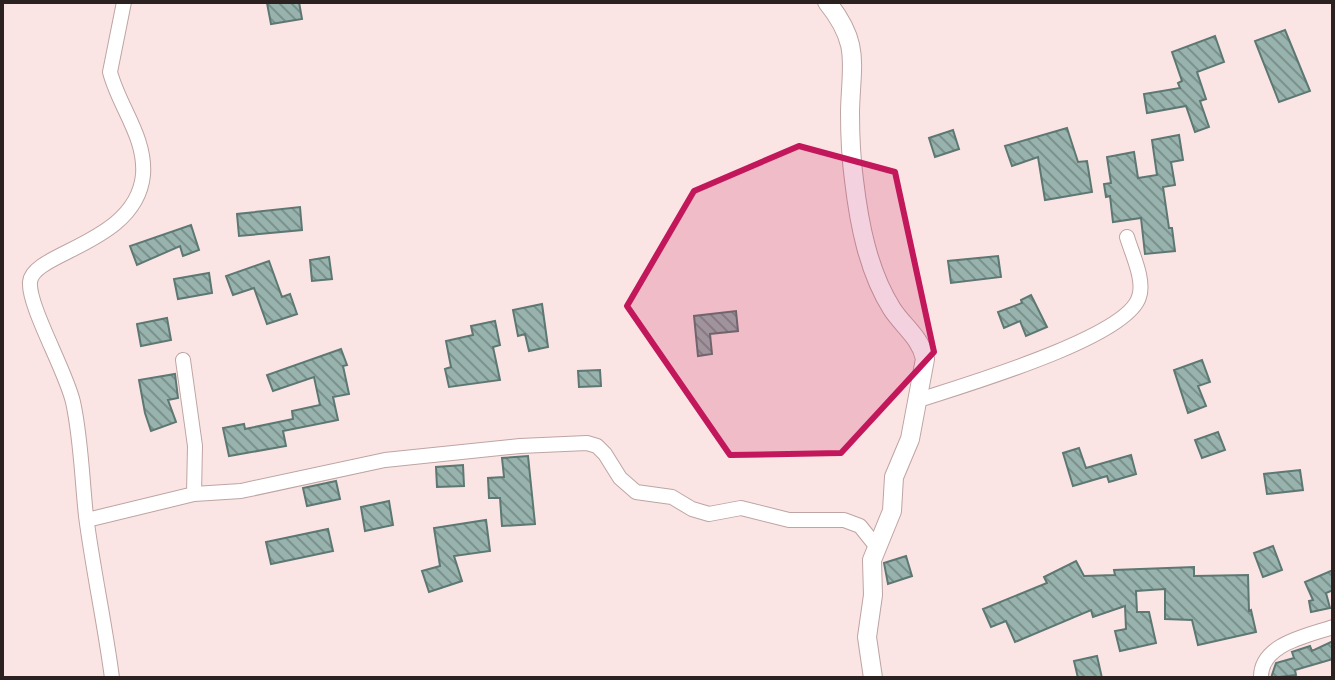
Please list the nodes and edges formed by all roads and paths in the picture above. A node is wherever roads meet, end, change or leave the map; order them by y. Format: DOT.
graph roads {
  1 [pos="124,2"];
  2 [pos="827,2"];
  3 [pos="1127,237"];
  4 [pos="183,360"];
  5 [pos="919,400"];
  6 [pos="194,494"];
  7 [pos="87,520"];
  8 [pos="876,546"];
  9 [pos="1333,627"];
  10 [pos="112,678"];
  11 [pos="873,678"];
  12 [pos="1261,678"];
  1 -- 7 [label="street"];
  2 -- 5 [label="street"];
  3 -- 5 [label="street"];
  4 -- 6 [label="street"];
  5 -- 8 [label="street"];
  6 -- 7 [label="street"];
  6 -- 8 [label="street"];
  7 -- 10 [label="street"];
  8 -- 11 [label="street"];
  9 -- 12 [label="street"];
}
